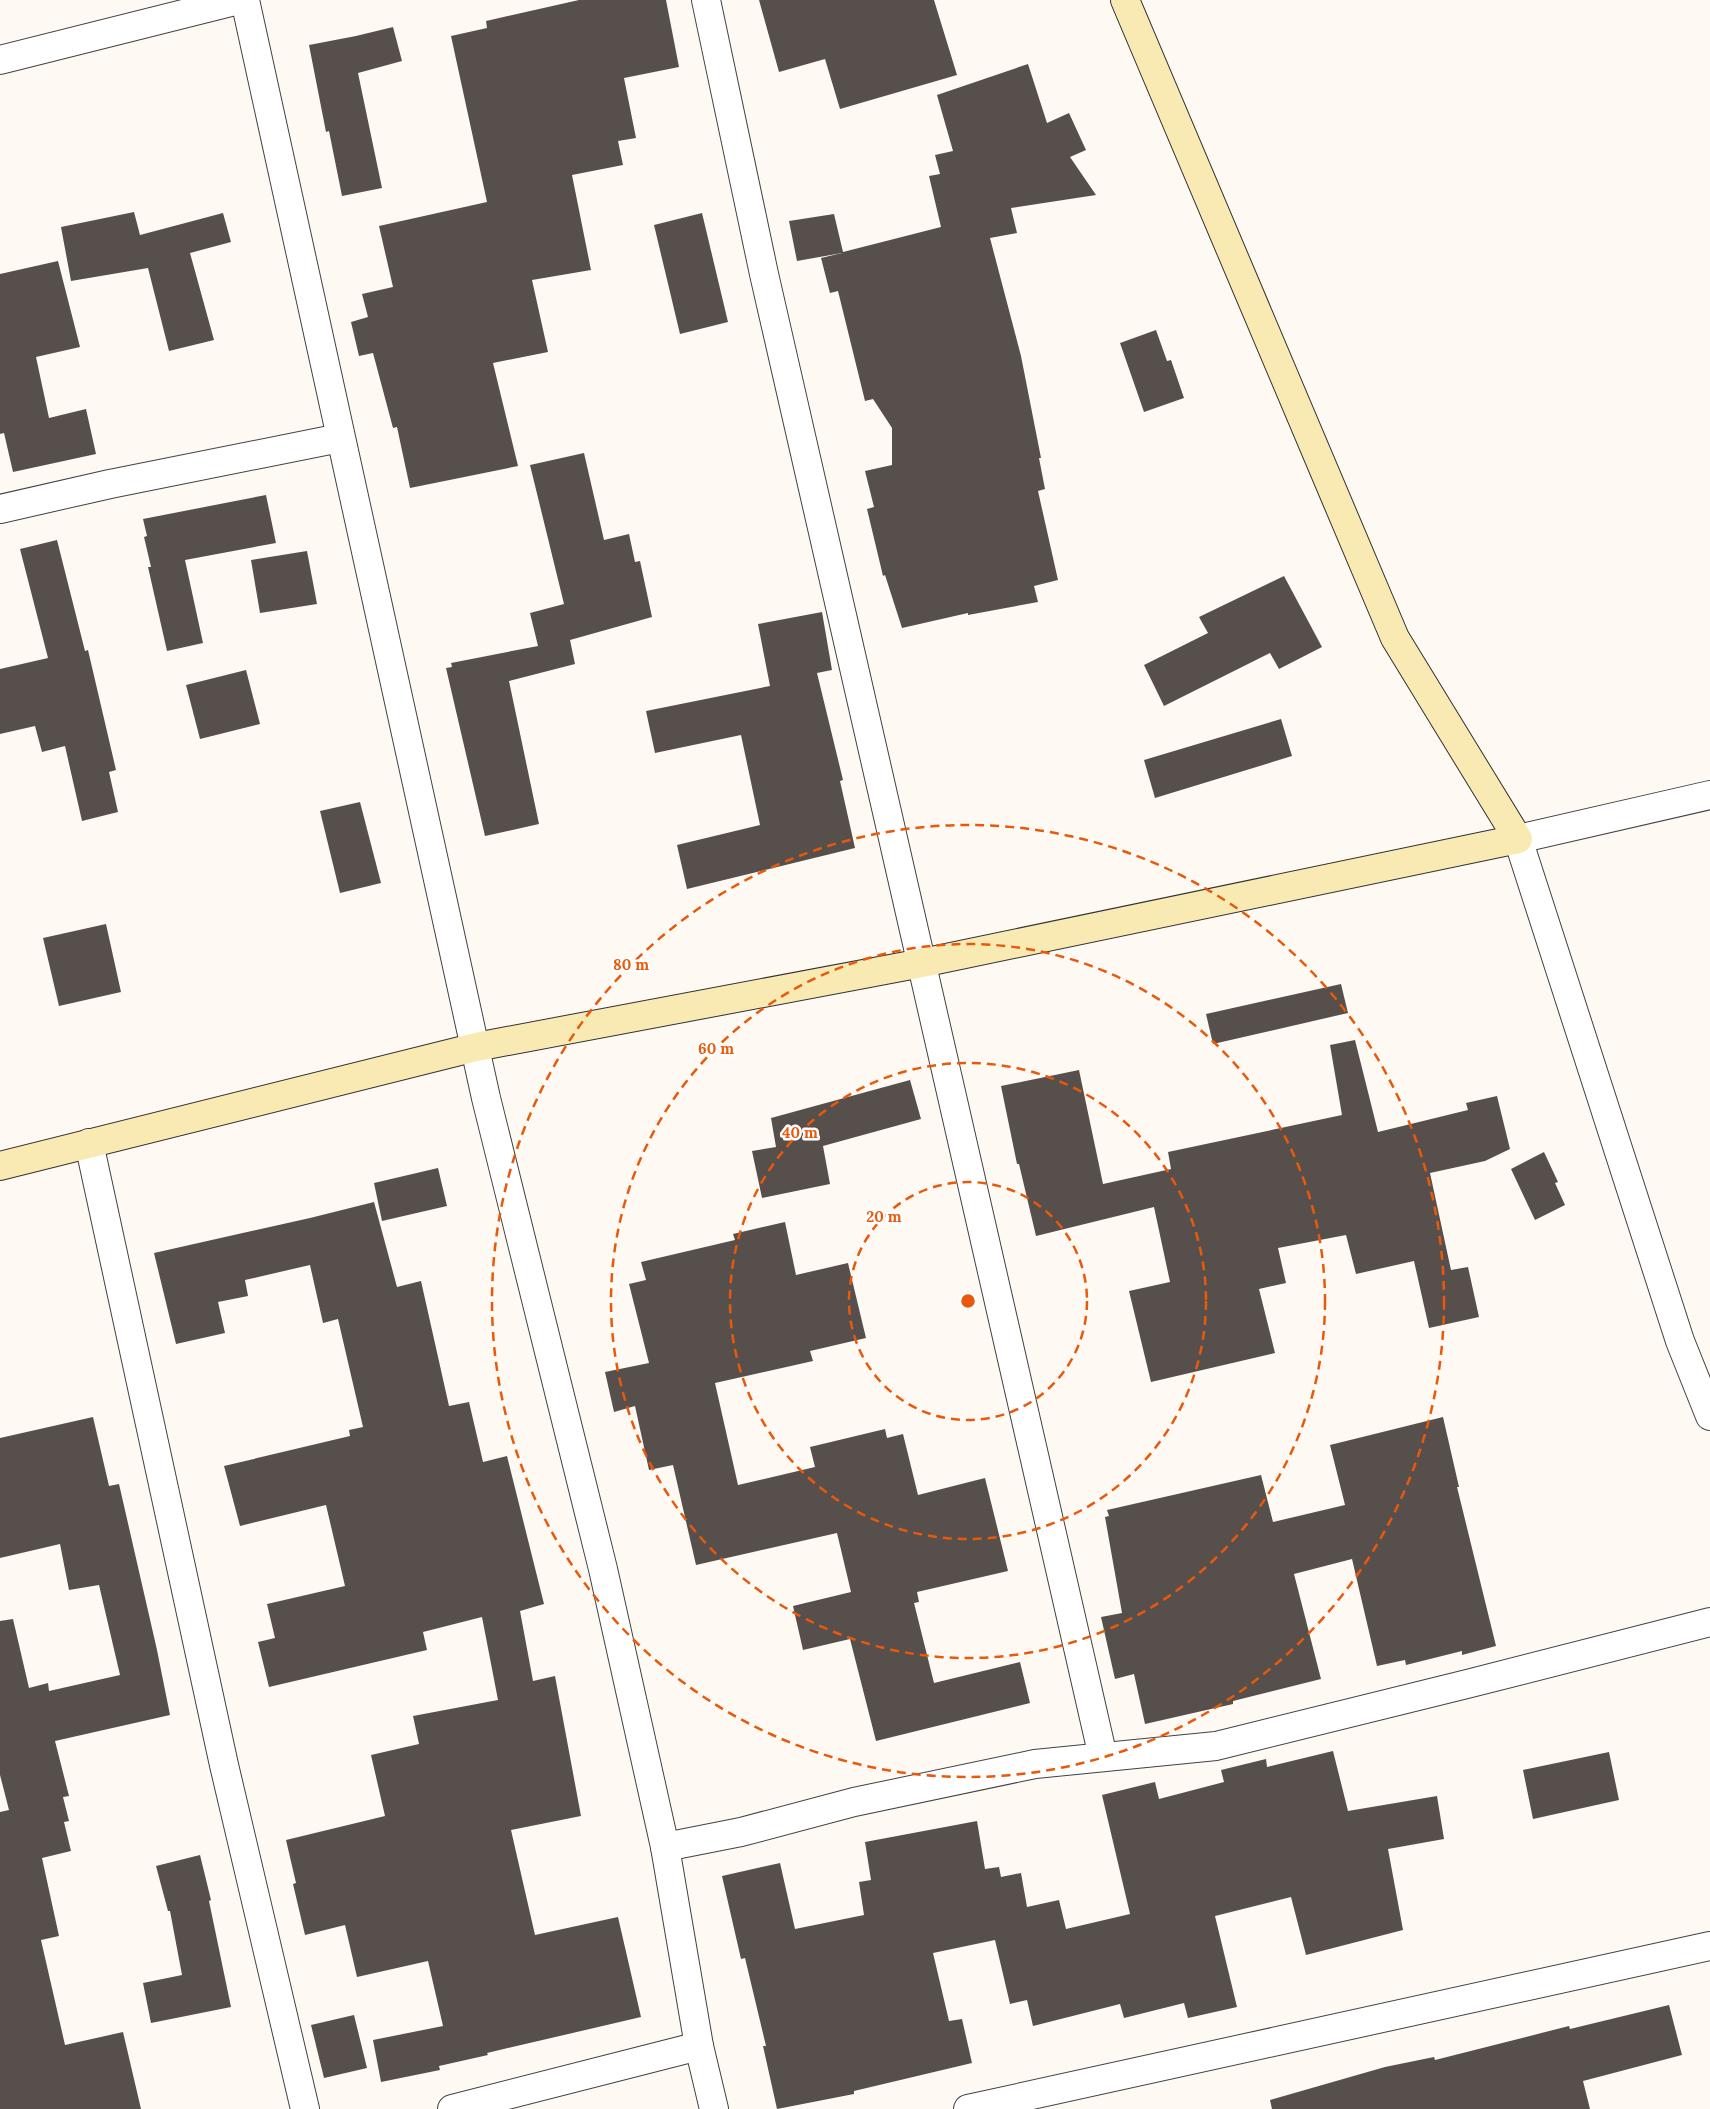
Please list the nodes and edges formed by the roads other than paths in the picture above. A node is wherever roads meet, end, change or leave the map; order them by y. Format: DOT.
graph roads {
  1 [pos="239,0"];
  2 [pos="245,0"];
  3 [pos="706,0"];
  4 [pos="1125,0"];
  5 [pos="0,60"];
  6 [pos="335,439"];
  7 [pos="0,508"];
  8 [pos="1710,795"];
  9 [pos="1518,839"];
  10 [pos="922,963"];
  11 [pos="476,1047"];
  12 [pos="89,1143"];
  13 [pos="0,1166"];
  14 [pos="1710,1416"];
  15 [pos="1710,1622"];
  16 [pos="1103,1757"];
  17 [pos="665,1847"];
  18 [pos="1710,1946"];
  19 [pos="699,2046"];
  20 [pos="305,2109"];
  21 [pos="452,2109"];
  22 [pos="714,2109"];
  23 [pos="968,2109"];
  1 -- 5 [label="street"];
  2 -- 11 [label="street"];
  3 -- 10 [label="street"];
  4 -- 9 [label="street"];
  6 -- 7 [label="street"];
  8 -- 9 [label="street"];
  9 -- 10 [label="street"];
  9 -- 14 [label="street"];
  10 -- 11 [label="street"];
  10 -- 16 [label="street"];
  11 -- 12 [label="street"];
  11 -- 17 [label="street"];
  12 -- 13 [label="street"];
  12 -- 20 [label="street"];
  15 -- 16 [label="street"];
  16 -- 17 [label="street"];
  17 -- 19 [label="street"];
  18 -- 23 [label="street"];
  19 -- 21 [label="street"];
  19 -- 22 [label="street"];
}
